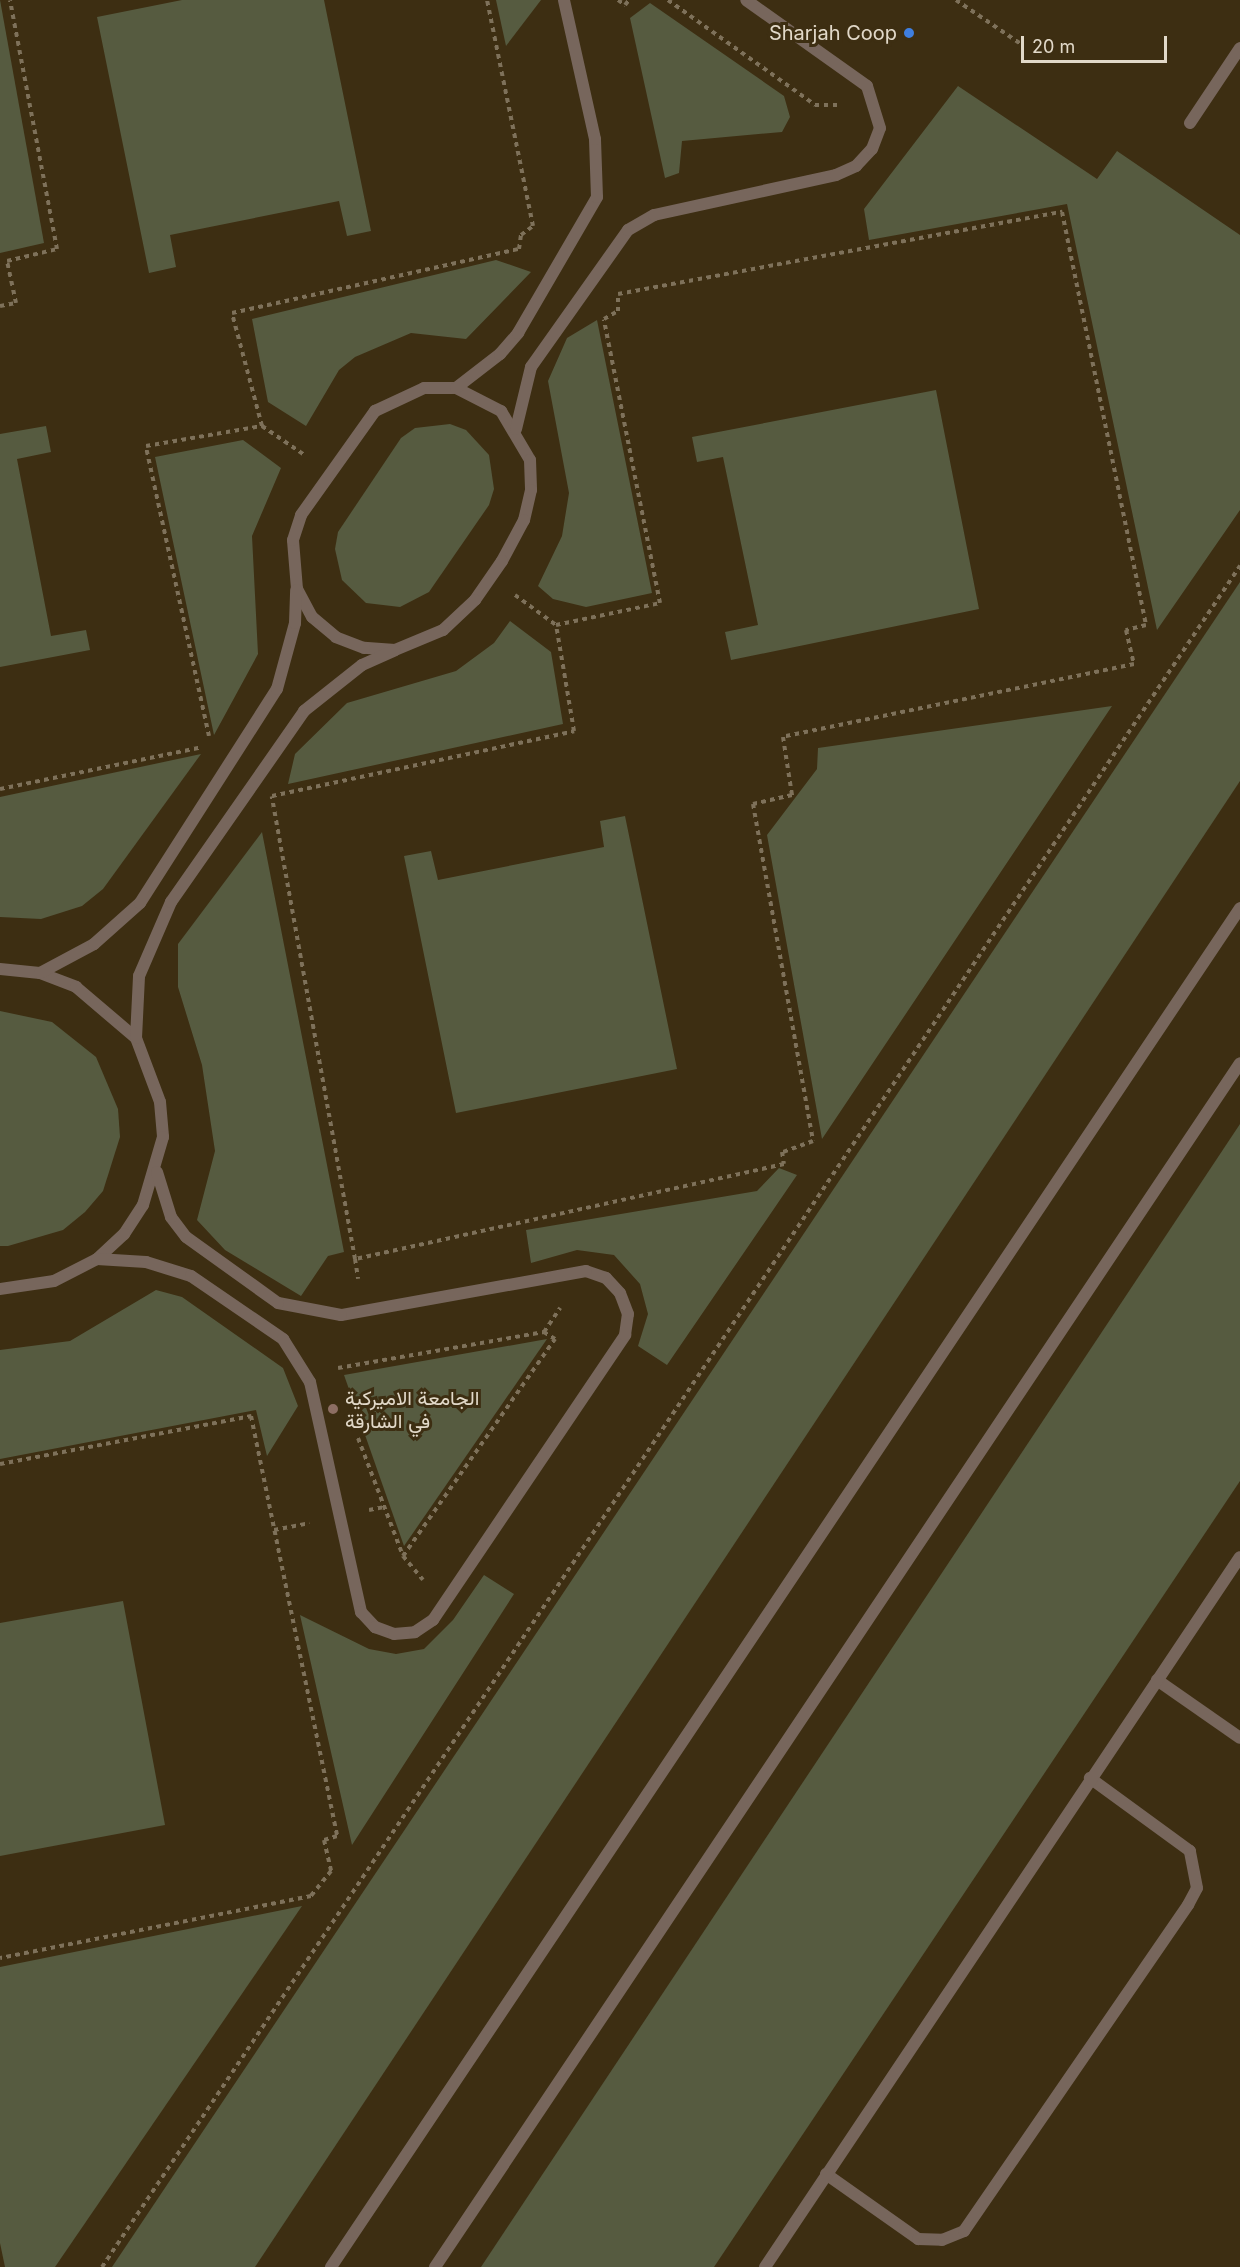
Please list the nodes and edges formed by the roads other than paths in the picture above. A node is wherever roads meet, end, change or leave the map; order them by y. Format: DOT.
graph roads {
  1 [pos="564,0"];
  2 [pos="746,0"];
  3 [pos="1240,48"];
  4 [pos="1191,123"];
  5 [pos="456,388"];
  6 [pos="516,429"];
  7 [pos="297,589"];
  8 [pos="395,650"];
  9 [pos="1240,908"];
  10 [pos="0,969"];
  11 [pos="40,973"];
  12 [pos="136,1038"];
  13 [pos="1240,1063"];
  14 [pos="157,1172"];
  15 [pos="97,1258"];
  16 [pos="0,1289"];
  17 [pos="1240,1557"];
  18 [pos="1157,1680"];
  19 [pos="1240,1738"];
  20 [pos="1090,1778"];
  21 [pos="826,2174"];
  22 [pos="770,2265"];
  23 [pos="331,2267"];
  24 [pos="435,2267"];
  1 -- 5 [label="street"];
  2 -- 6 [label="street"];
  3 -- 4 [label="street"];
  5 -- 6 [label="street"];
  5 -- 7 [label="street"];
  6 -- 8 [label="street"];
  7 -- 8 [label="street"];
  7 -- 11 [label="street"];
  8 -- 12 [label="street"];
  9 -- 23 [label="street"];
  10 -- 11 [label="street"];
  11 -- 12 [label="street"];
  12 -- 14 [label="street"];
  13 -- 24 [label="street"];
  14 -- 15 [label="street"];
  14 -- 15 [label="street"];
  15 -- 16 [label="street"];
  17 -- 18 [label="street"];
  18 -- 19 [label="street"];
  18 -- 20 [label="street"];
  20 -- 21 [label="street"];
  20 -- 21 [label="street"];
  21 -- 22 [label="street"];
}
